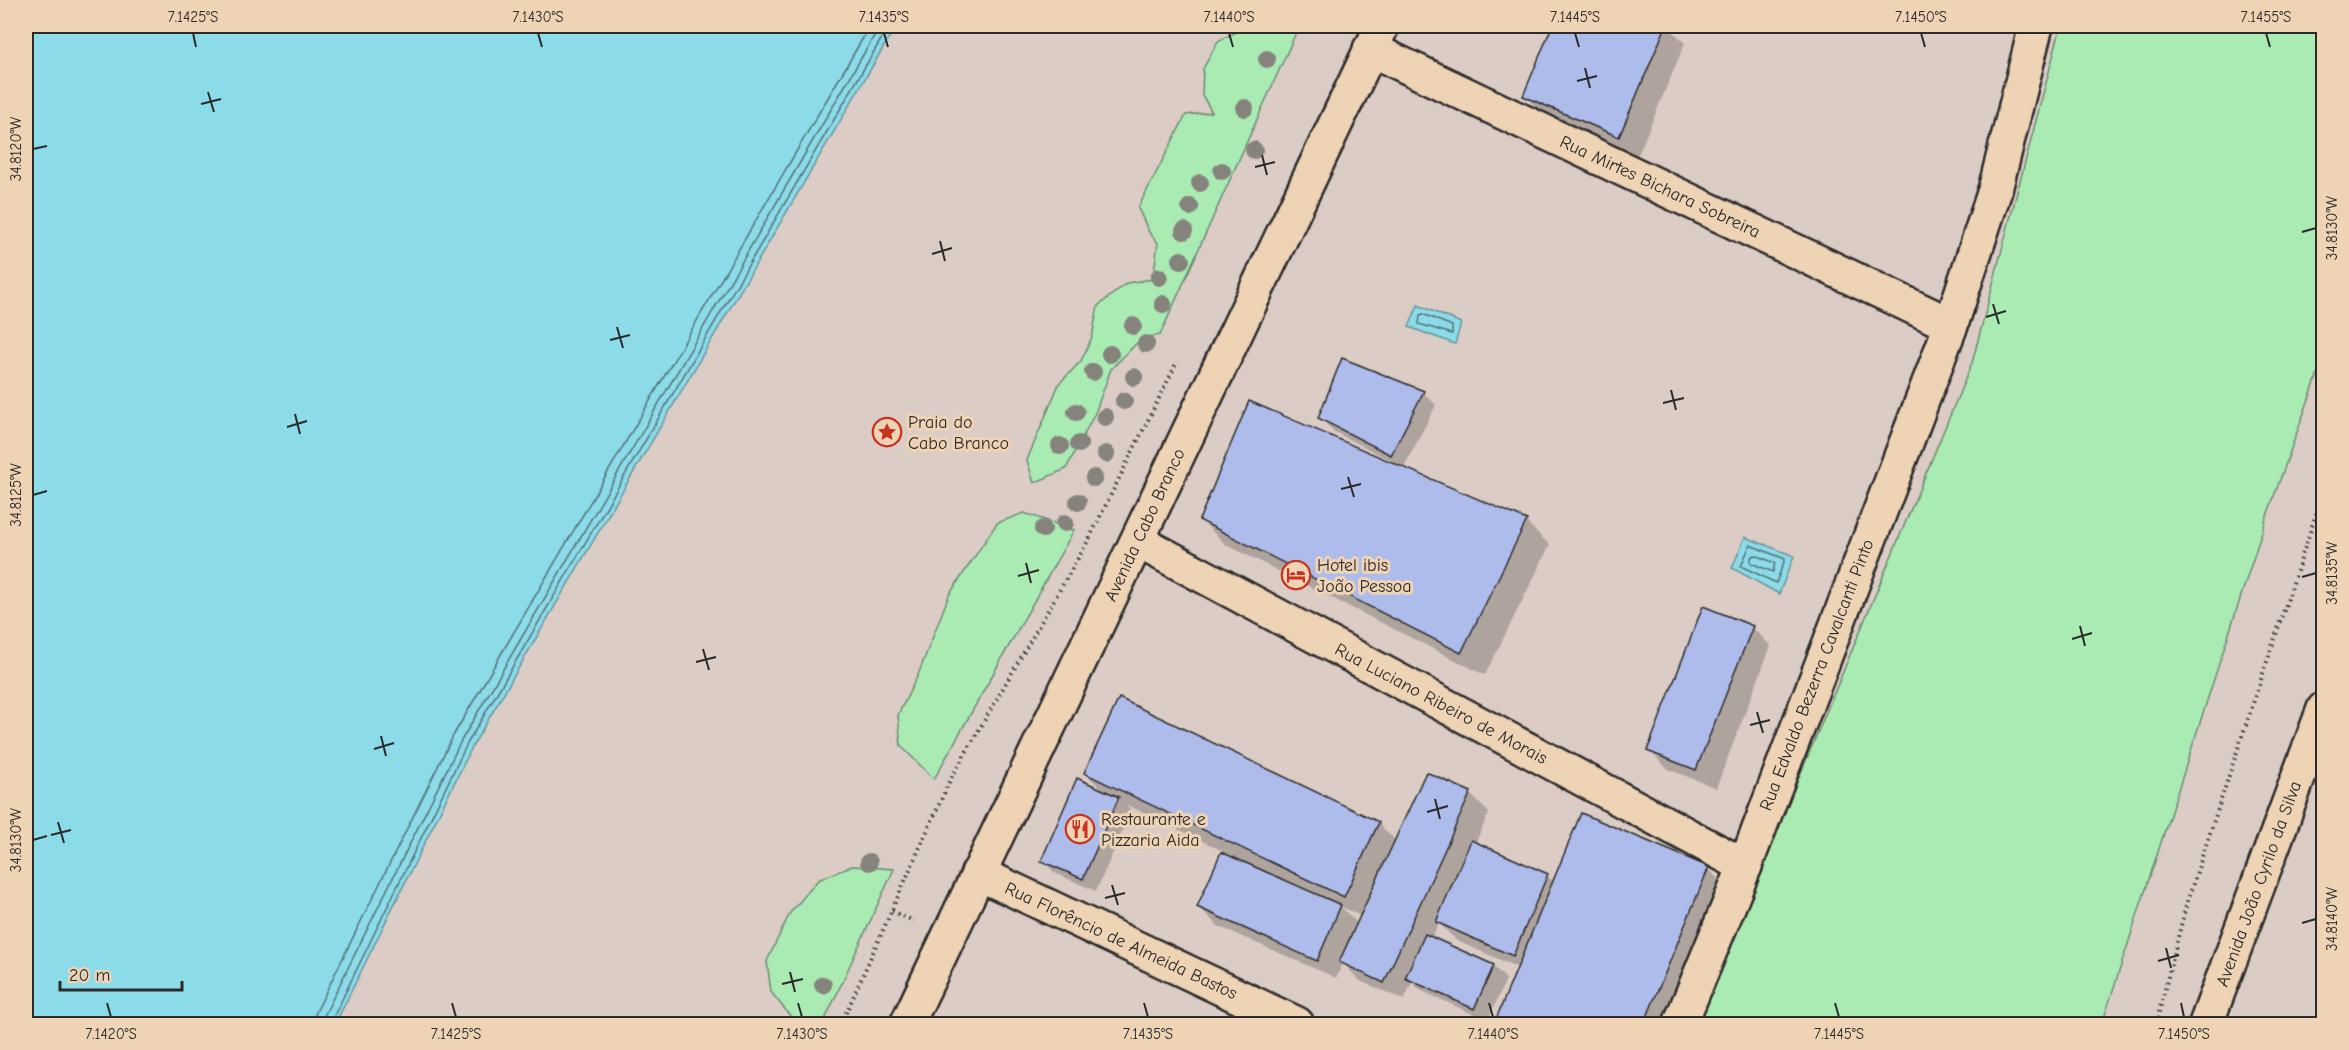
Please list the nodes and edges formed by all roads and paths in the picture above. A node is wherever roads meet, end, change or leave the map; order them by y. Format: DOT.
graph roads {
  1 [pos="2036,26"];
  2 [pos="1376,38"];
  3 [pos="1951,325"];
  4 [pos="1182,352"];
  5 [pos="2324,490"];
  6 [pos="1138,541"];
  7 [pos="2324,709"];
  8 [pos="1745,866"];
  9 [pos="978,873"];
  10 [pos="841,1024"];
  11 [pos="907,1024"];
  12 [pos="1297,1024"];
  13 [pos="1680,1024"];
  14 [pos="2156,1024"];
  15 [pos="2206,1024"];
  1 -- 3 [label="main road, Rua Edvaldo Bezerra Cavalcanti Pinto"];
  2 -- 3 [label="main road, Rua Mirtes Bichara Sobreira"];
  2 -- 6 [label="main road, Avenida Cabo Branco"];
  3 -- 8 [label="main road, Rua Edvaldo Bezerra Cavalcanti Pinto"];
  4 -- 10 [label="path"];
  5 -- 14 [label="path"];
  6 -- 8 [label="main road, Rua Luciano Ribeiro de Morais"];
  6 -- 9 [label="main road, Avenida Cabo Branco"];
  7 -- 15 [label="main road, Avenida João Cyrilo da Silva"];
  8 -- 13 [label="main road, Rua Edvaldo Bezerra Cavalcanti Pinto"];
  9 -- 11 [label="main road, Avenida Cabo Branco"];
  9 -- 12 [label="main road, Rua Florêncio de Almeida Bastos"];
}
